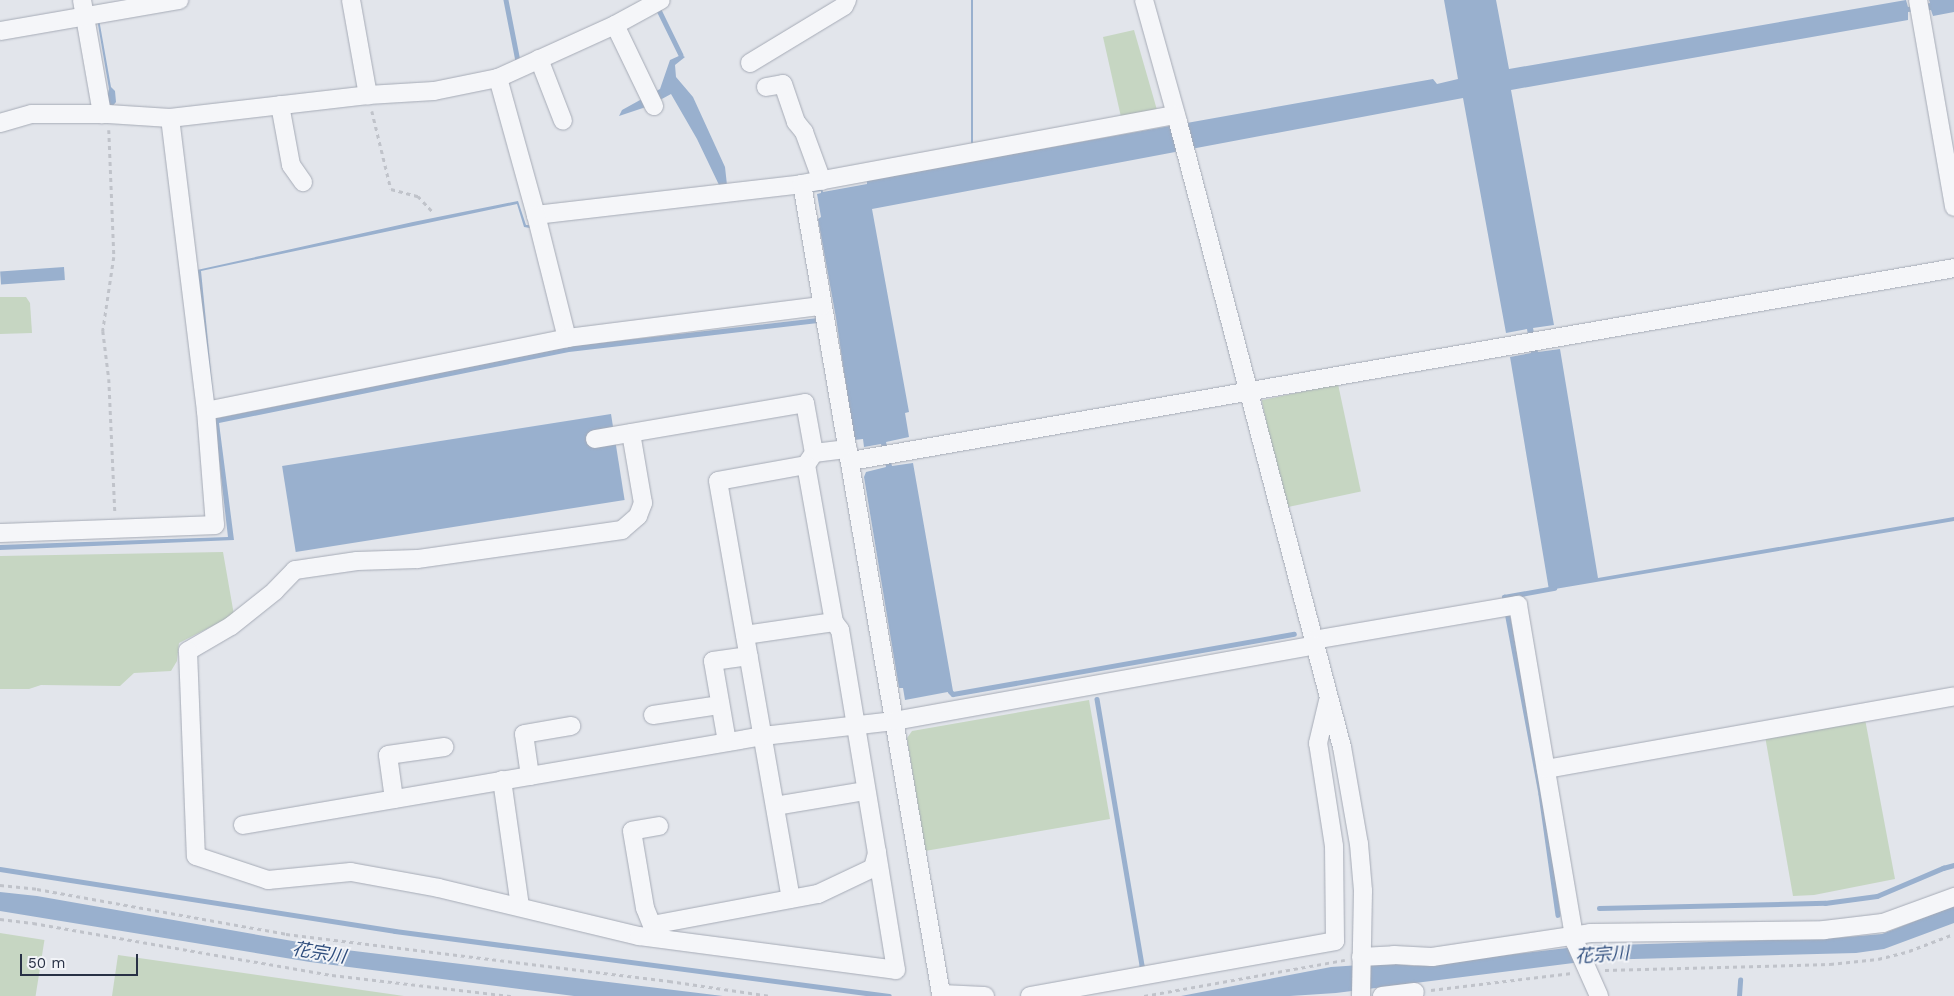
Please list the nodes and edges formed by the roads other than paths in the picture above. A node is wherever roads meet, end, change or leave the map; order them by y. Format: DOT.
graph roads {
  1 [pos="179,0"];
  2 [pos="352,0"];
  3 [pos="661,0"];
  4 [pos="848,0"];
  5 [pos="1144,0"];
  6 [pos="1918,0"];
  7 [pos="84,8"];
  8 [pos="616,25"];
  9 [pos="0,31"];
  10 [pos="539,59"];
  11 [pos="750,63"];
  12 [pos="498,78"];
  13 [pos="766,88"];
  14 [pos="368,95"];
  15 [pos="280,105"];
  16 [pos="654,106"];
  17 [pos="105,114"];
  18 [pos="170,118"];
  19 [pos="1178,118"];
  20 [pos="564,121"];
  21 [pos="0,123"];
  22 [pos="822,181"];
  23 [pos="303,182"];
  24 [pos="802,184"];
  25 [pos="1954,207"];
  26 [pos="536,214"];
  27 [pos="1954,268"];
  28 [pos="822,306"];
  29 [pos="567,338"];
  30 [pos="1248,392"];
  31 [pos="206,411"];
  32 [pos="631,433"];
  33 [pos="595,439"];
  34 [pos="850,455"];
  35 [pos="810,459"];
  36 [pos="0,533"];
  37 [pos="834,622"];
  38 [pos="745,635"];
  39 [pos="1314,643"];
  40 [pos="749,656"];
  41 [pos="1954,696"];
  42 [pos="1329,698"];
  43 [pos="720,704"];
  44 [pos="653,714"];
  45 [pos="894,721"];
  46 [pos="855,725"];
  47 [pos="571,726"];
  48 [pos="763,736"];
  49 [pos="726,742"];
  50 [pos="444,748"];
  51 [pos="1546,769"];
  52 [pos="530,776"];
  53 [pos="502,780"];
  54 [pos="866,791"];
  55 [pos="394,799"];
  56 [pos="775,806"];
  57 [pos="243,825"];
  58 [pos="659,826"];
  59 [pos="877,853"];
  60 [pos="1954,896"];
  61 [pos="791,899"];
  62 [pos="520,906"];
  63 [pos="1575,938"];
  64 [pos="1358,959"];
  65 [pos="1416,992"];
  66 [pos="1360,995"];
  67 [pos="985,996"];
  68 [pos="1030,996"];
  69 [pos="1382,996"];
  70 [pos="1599,996"];
  1 -- 7 [label="street"];
  2 -- 14 [label="street"];
  3 -- 8 [label="street"];
  4 -- 11 [label="street"];
  5 -- 19 [label="street"];
  6 -- 25 [label="street"];
  7 -- 9 [label="street"];
  7 -- 17 [label="street"];
  8 -- 10 [label="street"];
  8 -- 16 [label="street"];
  10 -- 12 [label="street"];
  10 -- 20 [label="street"];
  12 -- 14 [label="street"];
  12 -- 26 [label="street"];
  13 -- 22 [label="street"];
  14 -- 15 [label="street"];
  15 -- 18 [label="street"];
  15 -- 23 [label="street"];
  17 -- 18 [label="street"];
  17 -- 21 [label="street"];
  18 -- 31 [label="street"];
  19 -- 22 [label="street"];
  19 -- 30 [label="street"];
  22 -- 24 [label="street"];
  24 -- 26 [label="street"];
  24 -- 28 [label="street"];
  26 -- 29 [label="street"];
  27 -- 30 [label="street"];
  28 -- 29 [label="street"];
  28 -- 34 [label="street"];
  29 -- 31 [label="street"];
  30 -- 34 [label="street"];
  30 -- 39 [label="street"];
  31 -- 36 [label="street"];
  32 -- 33 [label="street"];
  32 -- 35 [label="street"];
  32 -- 62 [label="street"];
  34 -- 35 [label="street"];
  34 -- 45 [label="street"];
  35 -- 37 [label="street"];
  35 -- 38 [label="street"];
  37 -- 38 [label="street"];
  37 -- 46 [label="street"];
  38 -- 40 [label="street"];
  39 -- 42 [label="street"];
  39 -- 45 [label="street"];
  39 -- 51 [label="street"];
  40 -- 43 [label="street"];
  40 -- 48 [label="street"];
  41 -- 51 [label="street"];
  42 -- 64 [label="street"];
  42 -- 68 [label="street"];
  43 -- 44 [label="street"];
  43 -- 49 [label="street"];
  45 -- 46 [label="street"];
  45 -- 67 [label="street"];
  46 -- 48 [label="street"];
  46 -- 54 [label="street"];
  47 -- 52 [label="street"];
  48 -- 49 [label="street"];
  48 -- 56 [label="street"];
  49 -- 52 [label="street"];
  50 -- 55 [label="street"];
  51 -- 63 [label="street"];
  52 -- 53 [label="street"];
  53 -- 55 [label="street"];
  53 -- 62 [label="street"];
  54 -- 56 [label="street"];
  54 -- 59 [label="street"];
  55 -- 57 [label="street"];
  56 -- 61 [label="street"];
  58 -- 61 [label="street"];
  59 -- 61 [label="street"];
  59 -- 62 [label="street"];
  60 -- 63 [label="street"];
  63 -- 64 [label="street"];
  63 -- 70 [label="street"];
  64 -- 66 [label="street"];
  65 -- 69 [label="street"];
}
